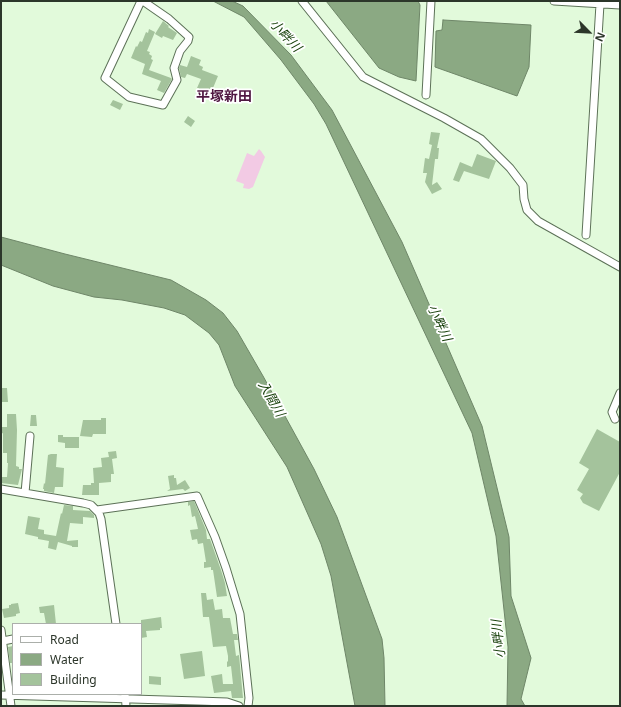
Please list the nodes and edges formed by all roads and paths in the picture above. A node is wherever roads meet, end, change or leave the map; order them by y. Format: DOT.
graph roads {
  1 [pos="142,1"];
  2 [pos="302,1"];
  3 [pos="431,1"];
  4 [pos="554,1"];
  5 [pos="600,4"];
  6 [pos="620,5"];
  7 [pos="426,95"];
  8 [pos="586,235"];
  9 [pos="620,267"];
  10 [pos="620,393"];
  11 [pos="615,419"];
  12 [pos="30,436"];
  13 [pos="1,489"];
  14 [pos="25,493"];
  15 [pos="97,510"];
  16 [pos="116,623"];
  17 [pos="1,630"];
  18 [pos="12,639"];
  19 [pos="3,641"];
  20 [pos="10,666"];
  21 [pos="1,695"];
  22 [pos="10,695"];
  23 [pos="55,695"];
  24 [pos="126,700"];
  25 [pos="198,703"];
  26 [pos="11,706"];
  27 [pos="239,706"];
  28 [pos="248,706"];
  1 -- 1 [label="street"];
  2 -- 9 [label="street"];
  3 -- 7 [label="street"];
  4 -- 5 [label="street"];
  5 -- 6 [label="street"];
  5 -- 8 [label="street"];
  10 -- 11 [label="street"];
  12 -- 14 [label="street"];
  13 -- 14 [label="street"];
  14 -- 15 [label="street"];
  15 -- 16 [label="street"];
  15 -- 28 [label="street"];
  17 -- 19 [label="street"];
  18 -- 19 [label="street"];
  19 -- 20 [label="street"];
  20 -- 22 [label="street"];
  21 -- 22 [label="street"];
  22 -- 23 [label="street"];
  22 -- 26 [label="street"];
  23 -- 24 [label="street"];
  24 -- 25 [label="street"];
  25 -- 27 [label="street"];
}
